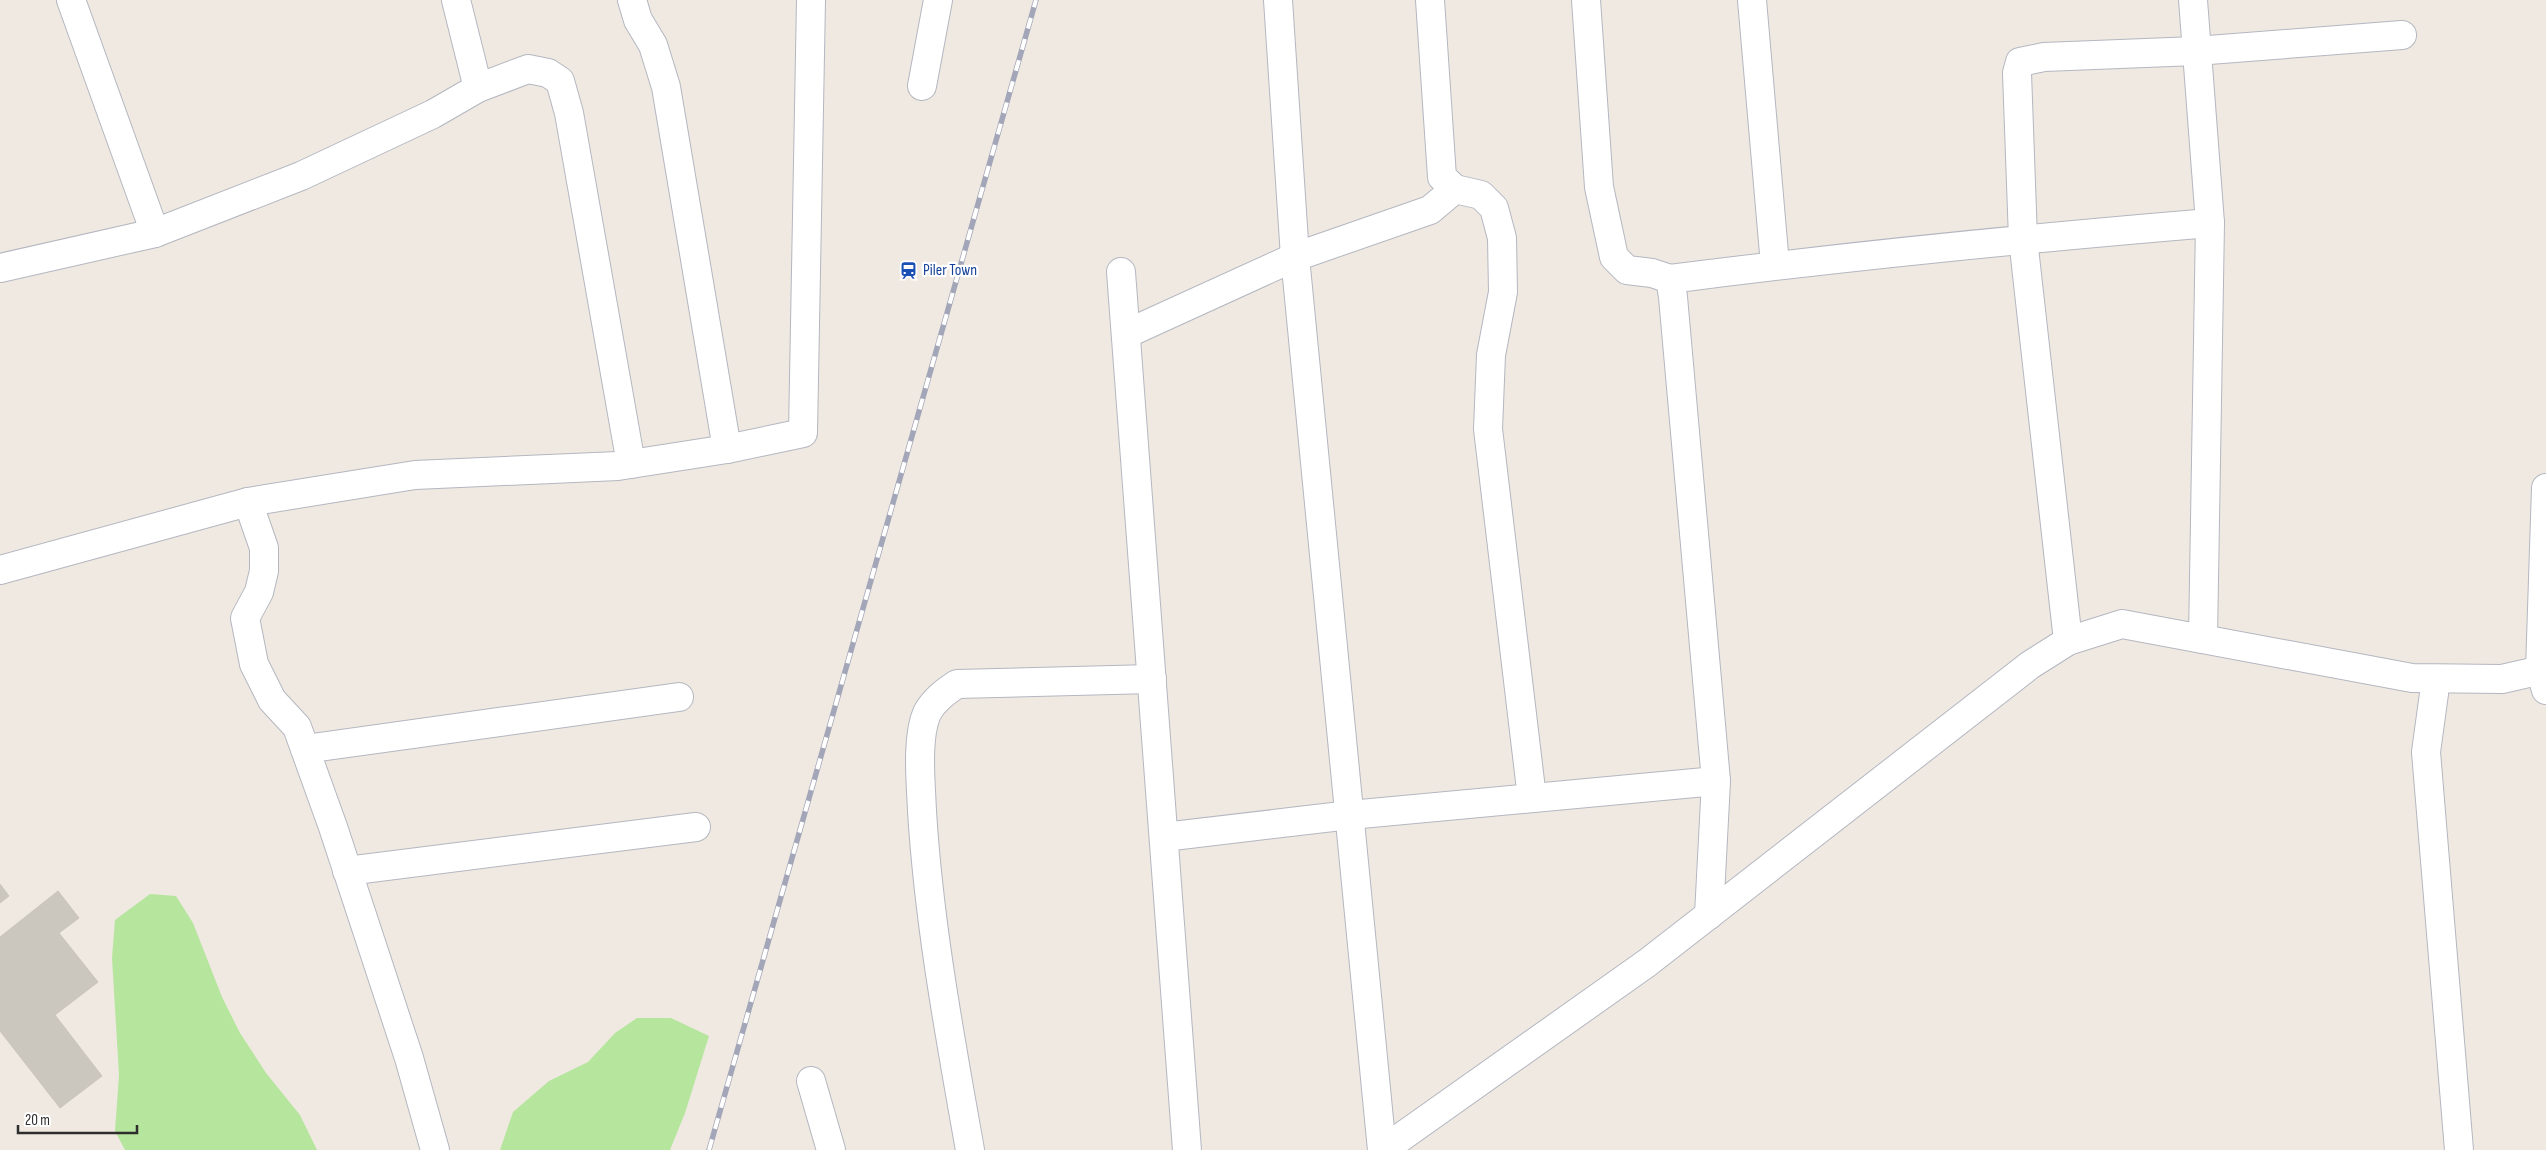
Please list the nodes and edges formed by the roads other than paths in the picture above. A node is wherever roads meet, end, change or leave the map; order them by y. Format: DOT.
graph roads {
  1 [pos="71,0"];
  2 [pos="456,0"];
  3 [pos="632,0"];
  4 [pos="810,0"];
  5 [pos="938,0"];
  6 [pos="1278,0"];
  7 [pos="1430,0"];
  8 [pos="1586,0"];
  9 [pos="1752,0"];
  10 [pos="2193,0"];
  11 [pos="2402,35"];
  12 [pos="2196,51"];
  13 [pos="922,86"];
  14 [pos="478,88"];
  15 [pos="1455,189"];
  16 [pos="2210,224"];
  17 [pos="154,233"];
  18 [pos="2022,239"];
  19 [pos="1295,257"];
  20 [pos="1775,265"];
  21 [pos="0,268"];
  22 [pos="1121,272"];
  23 [pos="1670,279"];
  24 [pos="1126,334"];
  25 [pos="727,449"];
  26 [pos="631,464"];
  27 [pos="2546,488"];
  28 [pos="248,502"];
  29 [pos="0,570"];
  30 [pos="2203,639"];
  31 [pos="2068,641"];
  32 [pos="2544,676"];
  33 [pos="1152,679"];
  34 [pos="2436,679"];
  35 [pos="679,697"];
  36 [pos="305,749"];
  37 [pos="1716,781"];
  38 [pos="1532,798"];
  39 [pos="1350,816"];
  40 [pos="696,827"];
  41 [pos="1164,837"];
  42 [pos="347,871"];
  43 [pos="1709,915"];
  44 [pos="811,1081"];
  45 [pos="434,1150"];
  46 [pos="832,1150"];
  47 [pos="970,1150"];
  48 [pos="1187,1150"];
  49 [pos="1383,1150"];
  50 [pos="2459,1150"];
  1 -- 17 [label="street"];
  2 -- 14 [label="street"];
  3 -- 25 [label="street"];
  4 -- 25 [label="street"];
  5 -- 13 [label="street"];
  6 -- 19 [label="street"];
  7 -- 15 [label="street"];
  8 -- 23 [label="street"];
  9 -- 20 [label="street"];
  10 -- 12 [label="street"];
  11 -- 12 [label="street"];
  12 -- 16 [label="street"];
  12 -- 18 [label="street"];
  14 -- 17 [label="street"];
  14 -- 26 [label="street"];
  15 -- 19 [label="street"];
  15 -- 38 [label="street"];
  16 -- 18 [label="street"];
  16 -- 30 [label="street"];
  17 -- 21 [label="street"];
  18 -- 20 [label="street"];
  18 -- 31 [label="street"];
  19 -- 24 [label="street"];
  19 -- 39 [label="street"];
  20 -- 23 [label="street"];
  22 -- 24 [label="street"];
  23 -- 37 [label="street"];
  24 -- 33 [label="street"];
  25 -- 26 [label="street"];
  26 -- 28 [label="street"];
  27 -- 32 [label="street"];
  28 -- 29 [label="street"];
  28 -- 36 [label="street"];
  30 -- 31 [label="street"];
  30 -- 34 [label="street"];
  31 -- 43 [label="street"];
  32 -- 34 [label="street"];
  33 -- 41 [label="street"];
  33 -- 47 [label="street"];
  34 -- 50 [label="street"];
  35 -- 36 [label="street"];
  36 -- 42 [label="street"];
  37 -- 38 [label="street"];
  37 -- 43 [label="street"];
  38 -- 39 [label="street"];
  39 -- 41 [label="street"];
  39 -- 49 [label="street"];
  40 -- 42 [label="street"];
  41 -- 48 [label="street"];
  42 -- 45 [label="street"];
  43 -- 49 [label="street"];
  44 -- 46 [label="street"];
}
